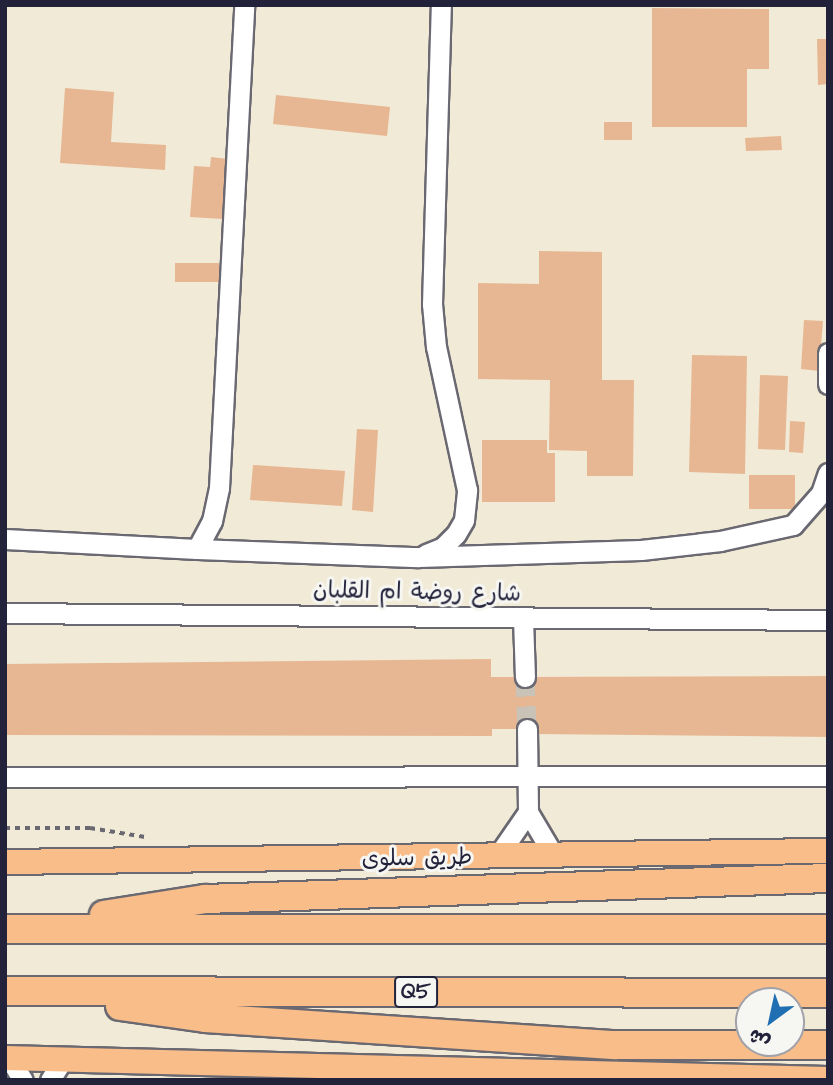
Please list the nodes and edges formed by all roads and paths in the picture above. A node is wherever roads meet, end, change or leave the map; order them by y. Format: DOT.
graph roads {
  1 [pos="244,5"];
  2 [pos="441,5"];
  3 [pos="828,353"];
  4 [pos="828,384"];
  5 [pos="828,473"];
  6 [pos="5,539"];
  7 [pos="197,549"];
  8 [pos="419,557"];
  9 [pos="5,613"];
  10 [pos="523,618"];
  11 [pos="828,620"];
  12 [pos="525,677"];
  13 [pos="527,729"];
  14 [pos="529,775"];
  15 [pos="828,776"];
  16 [pos="5,777"];
  17 [pos="528,812"];
  18 [pos="828,851"];
  19 [pos="554,856"];
  20 [pos="497,857"];
  21 [pos="5,862"];
  22 [pos="828,878"];
  23 [pos="13,929"];
  24 [pos="828,929"];
  25 [pos="9,991"];
  26 [pos="828,993"];
  27 [pos="828,1045"];
  28 [pos="7,1058"];
  29 [pos="64,1058"];
  30 [pos="722,1079"];
  31 [pos="771,1079"];
  32 [pos="828,1079"];
  33 [pos="23,1080"];
  34 [pos="50,1080"];
  1 -- 7 [label="street"];
  2 -- 8 [label="street"];
  3 -- 4 [label="street"];
  5 -- 8 [label="street"];
  6 -- 7 [label="street"];
  7 -- 8 [label="street"];
  9 -- 10 [label="street, شارع روضة ام القلبان"];
  10 -- 11 [label="street, شارع روضة ام القلبان"];
  10 -- 12 [label="street"];
  13 -- 14 [label="street"];
  14 -- 15 [label="street"];
  14 -- 16 [label="street"];
  14 -- 17 [label="street"];
  17 -- 19 [label="street"];
  17 -- 20 [label="street"];
  18 -- 19 [label="main road, طريق سلوى"];
  19 -- 20 [label="main road, طريق سلوى"];
  20 -- 21 [label="main road, طريق سلوى"];
  22 -- 23 [label="highway"];
  23 -- 24 [label="highway"];
  25 -- 26 [label="highway, Q5"];
  25 -- 27 [label="highway"];
  28 -- 29 [label="main road"];
  28 -- 33 [label="street"];
  29 -- 30 [label="main road"];
  29 -- 34 [label="street"];
  30 -- 31 [label="main road"];
  31 -- 32 [label="main road"];
}
